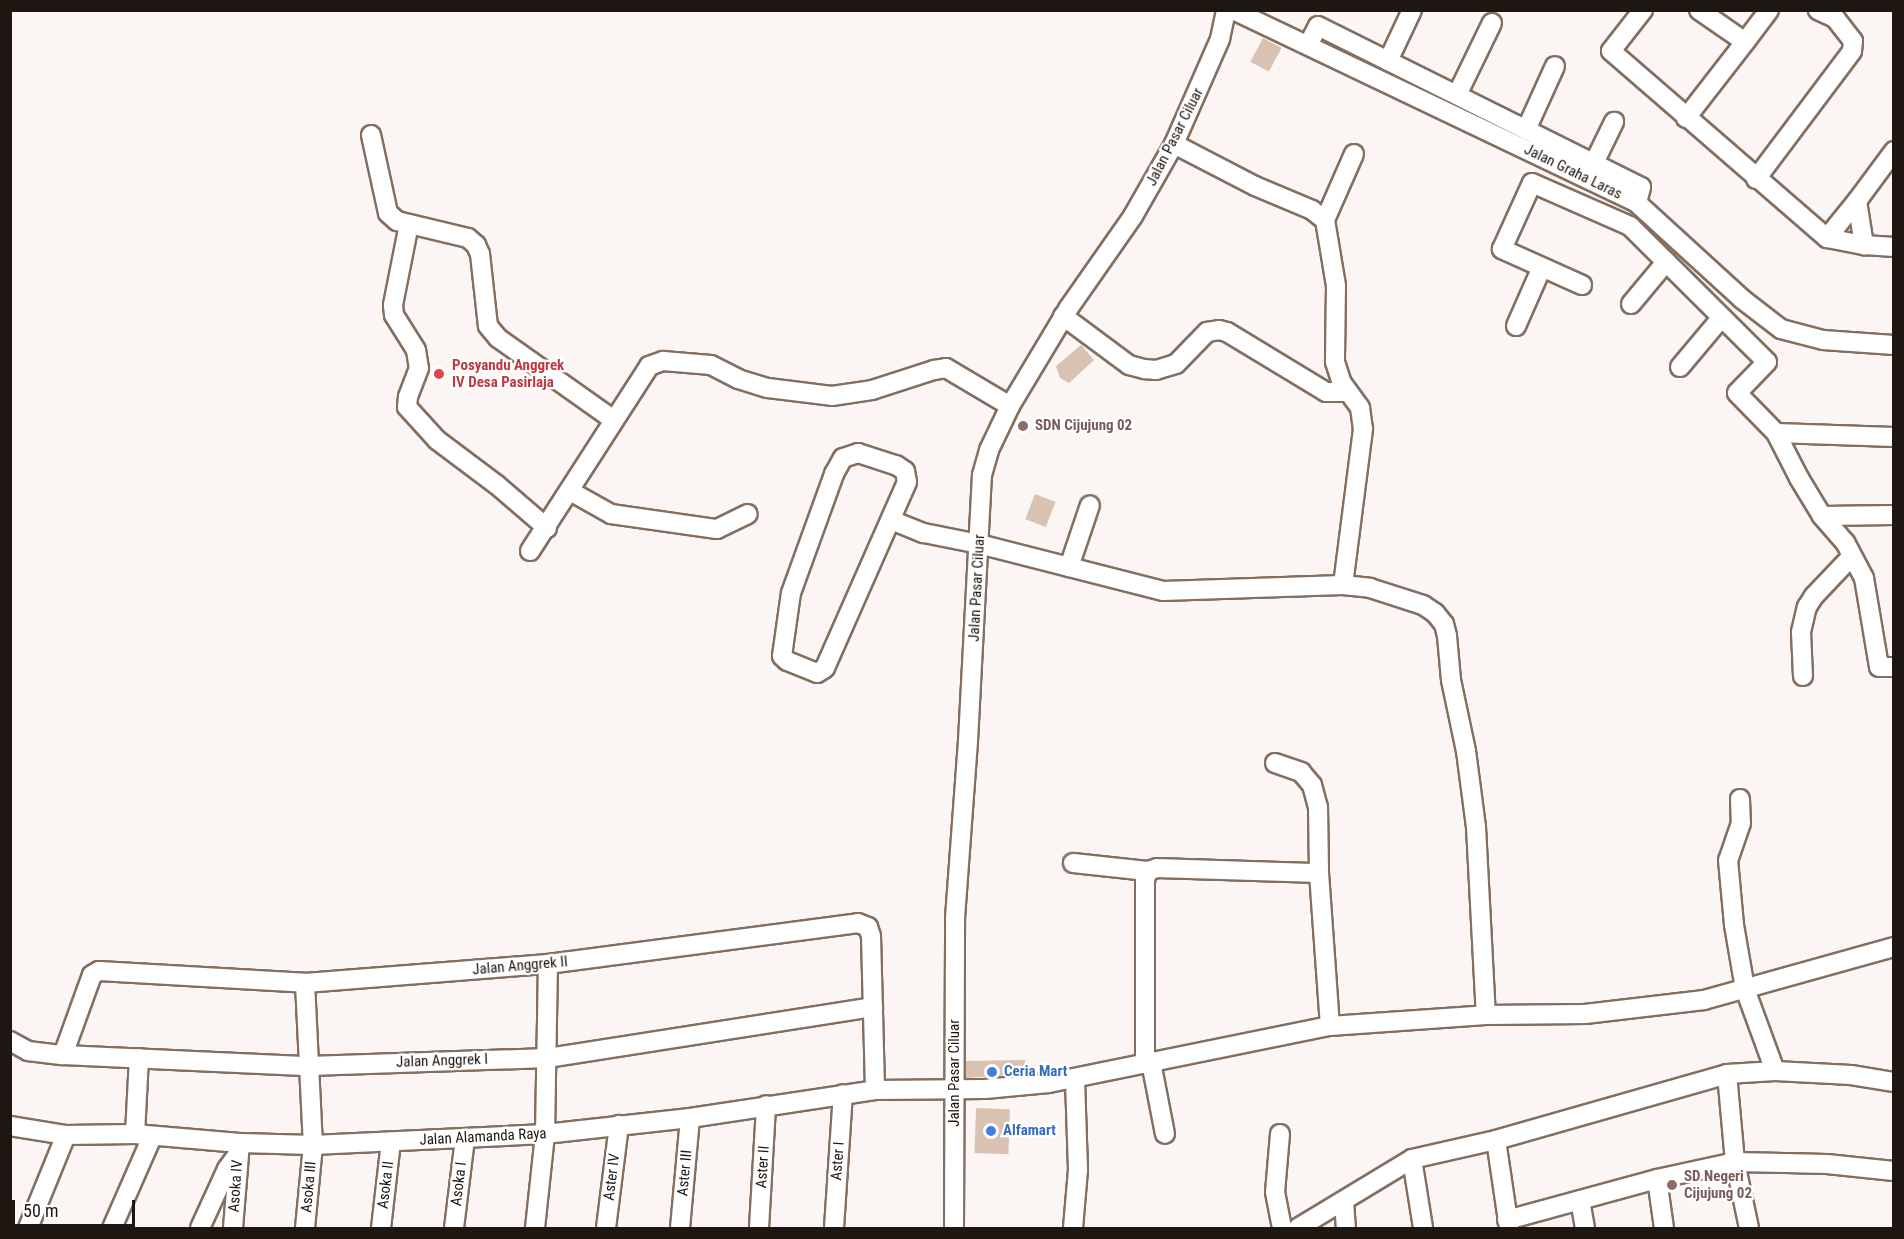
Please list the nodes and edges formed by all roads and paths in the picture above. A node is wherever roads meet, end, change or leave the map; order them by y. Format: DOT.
graph roads {
  1 [pos="1226,10"];
  2 [pos="1233,10"];
  3 [pos="1412,10"];
  4 [pos="1643,10"];
  5 [pos="1699,10"];
  6 [pos="1769,10"];
  7 [pos="1818,10"];
  8 [pos="1322,18"];
  9 [pos="1492,23"];
  10 [pos="1745,42"];
  11 [pos="1308,45"];
  12 [pos="1388,61"];
  13 [pos="1555,66"];
  14 [pos="1457,95"];
  15 [pos="1686,118"];
  16 [pos="1614,122"];
  17 [pos="1526,130"];
  18 [pos="371,135"];
  19 [pos="1174,144"];
  20 [pos="1893,151"];
  21 [pos="1354,154"];
  22 [pos="1594,163"];
  23 [pos="1756,179"];
  24 [pos="1857,201"];
  25 [pos="1637,203"];
  26 [pos="1325,220"];
  27 [pos="409,224"];
  28 [pos="1827,238"];
  29 [pos="1864,245"];
  30 [pos="1893,247"];
  31 [pos="1666,262"];
  32 [pos="1542,267"];
  33 [pos="1582,285"];
  34 [pos="1631,304"];
  35 [pos="1064,316"];
  36 [pos="1722,317"];
  37 [pos="1516,326"];
  38 [pos="1893,345"];
  39 [pos="1680,367"];
  40 [pos="1347,392"];
  41 [pos="1010,406"];
  42 [pos="614,420"];
  43 [pos="1776,433"];
  44 [pos="1893,437"];
  45 [pos="570,491"];
  46 [pos="1090,505"];
  47 [pos="748,514"];
  48 [pos="1893,515"];
  49 [pos="1822,516"];
  50 [pos="891,520"];
  51 [pos="547,528"];
  52 [pos="979,544"];
  53 [pos="530,551"];
  54 [pos="1851,557"];
  55 [pos="1069,567"];
  56 [pos="1343,585"];
  57 [pos="1893,667"];
  58 [pos="1803,676"];
  59 [pos="1275,764"];
  60 [pos="1740,799"];
  61 [pos="1073,862"];
  62 [pos="1148,871"];
  63 [pos="1318,873"];
  64 [pos="1893,947"];
  65 [pos="548,964"];
  66 [pos="305,983"];
  67 [pos="1745,989"];
  68 [pos="873,1007"];
  69 [pos="1486,1015"];
  70 [pos="1329,1026"];
  71 [pos="10,1041"];
  72 [pos="63,1055"];
  73 [pos="139,1058"];
  74 [pos="548,1058"];
  75 [pos="1148,1063"];
  76 [pos="309,1066"];
  77 [pos="1775,1071"];
  78 [pos="1727,1074"];
  79 [pos="1075,1078"];
  80 [pos="1893,1082"];
  81 [pos="955,1088"];
  82 [pos="874,1090"];
  83 [pos="843,1094"];
  84 [pos="766,1105"];
  85 [pos="690,1118"];
  86 [pos="619,1125"];
  87 [pos="10,1126"];
  88 [pos="545,1134"];
  89 [pos="1165,1134"];
  90 [pos="1280,1134"];
  91 [pos="66,1135"];
  92 [pos="144,1136"];
  93 [pos="465,1139"];
  94 [pos="1496,1140"];
  95 [pos="391,1142"];
  96 [pos="313,1145"];
  97 [pos="239,1148"];
  98 [pos="1412,1159"];
  99 [pos="1735,1162"];
  100 [pos="1893,1172"];
  101 [pos="1657,1179"];
  102 [pos="1580,1200"];
  103 [pos="1344,1201"];
  104 [pos="1508,1224"];
  105 [pos="28,1228"];
  106 [pos="112,1228"];
  107 [pos="200,1228"];
  108 [pos="233,1228"];
  109 [pos="305,1228"];
  110 [pos="381,1228"];
  111 [pos="454,1228"];
  112 [pos="535,1228"];
  113 [pos="606,1228"];
  114 [pos="680,1228"];
  115 [pos="759,1228"];
  116 [pos="834,1228"];
  117 [pos="954,1228"];
  118 [pos="1073,1228"];
  119 [pos="1282,1228"];
  120 [pos="1298,1228"];
  121 [pos="1346,1228"];
  122 [pos="1423,1228"];
  123 [pos="1585,1228"];
  124 [pos="1664,1228"];
  125 [pos="1749,1228"];
  1 -- 19 [label="street, Jalan Pasar Ciluar"];
  2 -- 11 [label="street, Jalan Graha Laras"];
  3 -- 12 [label="street"];
  4 -- 15 [label="street"];
  5 -- 10 [label="street"];
  6 -- 10 [label="street"];
  7 -- 23 [label="street"];
  8 -- 11 [label="street"];
  8 -- 12 [label="street"];
  9 -- 14 [label="street"];
  10 -- 15 [label="street"];
  11 -- 25 [label="street, Jalan Graha Laras"];
  12 -- 14 [label="street"];
  13 -- 17 [label="street"];
  14 -- 17 [label="street"];
  15 -- 23 [label="street"];
  16 -- 22 [label="street"];
  17 -- 22 [label="street"];
  18 -- 27 [label="street"];
  19 -- 26 [label="street"];
  19 -- 35 [label="street, Jalan Pasar Ciluar"];
  20 -- 24 [label="street"];
  21 -- 26 [label="street"];
  22 -- 25 [label="street"];
  23 -- 28 [label="street"];
  24 -- 28 [label="street"];
  24 -- 29 [label="street"];
  25 -- 38 [label="street, Jalan Graha Laras"];
  26 -- 40 [label="street"];
  27 -- 42 [label="street"];
  27 -- 51 [label="street"];
  28 -- 29 [label="street"];
  29 -- 30 [label="street"];
  31 -- 32 [label="street, Jalan Graha Laras"];
  31 -- 34 [label="street"];
  31 -- 36 [label="street, Jalan Graha Laras"];
  32 -- 33 [label="street, Jalan Graha Laras"];
  32 -- 37 [label="street"];
  35 -- 40 [label="street"];
  35 -- 41 [label="street, Jalan Pasar Ciluar"];
  36 -- 39 [label="street"];
  36 -- 43 [label="street, Jalan Graha Laras"];
  40 -- 56 [label="street"];
  41 -- 42 [label="street"];
  41 -- 52 [label="street, Jalan Pasar Ciluar"];
  42 -- 45 [label="street"];
  43 -- 44 [label="street"];
  43 -- 49 [label="street"];
  45 -- 47 [label="street"];
  45 -- 51 [label="street"];
  46 -- 55 [label="street"];
  48 -- 49 [label="street"];
  49 -- 54 [label="street"];
  50 -- 50 [label="street"];
  50 -- 52 [label="street"];
  51 -- 53 [label="street"];
  52 -- 55 [label="street"];
  52 -- 81 [label="street, Jalan Pasar Ciluar"];
  54 -- 57 [label="street"];
  54 -- 58 [label="street"];
  55 -- 56 [label="street"];
  56 -- 69 [label="street"];
  59 -- 63 [label="street"];
  60 -- 67 [label="street"];
  61 -- 62 [label="street"];
  62 -- 63 [label="street"];
  62 -- 75 [label="street"];
  63 -- 70 [label="street"];
  64 -- 67 [label="street, Jalan Alamanda Raya"];
  65 -- 66 [label="street, Jalan Anggrek II"];
  65 -- 68 [label="street, Jalan Anggrek II"];
  65 -- 74 [label="street"];
  66 -- 72 [label="street, Jalan Anggrek II"];
  66 -- 76 [label="street, Asoka III"];
  67 -- 69 [label="street, Jalan Alamanda Raya"];
  67 -- 77 [label="street"];
  68 -- 74 [label="street, Jalan Anggrek I"];
  68 -- 82 [label="street, Jalan Anggrek II"];
  69 -- 70 [label="street, Jalan Alamanda Raya"];
  70 -- 75 [label="street, Jalan Alamanda Raya"];
  71 -- 72 [label="street, Jalan Anggrek I"];
  72 -- 73 [label="street, Jalan Anggrek I"];
  73 -- 76 [label="street, Jalan Anggrek I"];
  73 -- 92 [label="street"];
  74 -- 76 [label="street, Jalan Anggrek I"];
  74 -- 88 [label="street"];
  75 -- 79 [label="street, Jalan Alamanda Raya"];
  75 -- 89 [label="street"];
  76 -- 96 [label="street, Asoka III"];
  77 -- 78 [label="street"];
  77 -- 80 [label="street"];
  78 -- 94 [label="street"];
  78 -- 99 [label="street"];
  79 -- 81 [label="street, Jalan Alamanda Raya"];
  79 -- 118 [label="street"];
  81 -- 82 [label="street, Jalan Alamanda Raya"];
  81 -- 117 [label="street, Jalan Pasar Ciluar"];
  82 -- 83 [label="street, Jalan Alamanda Raya"];
  83 -- 84 [label="street, Jalan Alamanda Raya"];
  83 -- 116 [label="street, Aster I"];
  84 -- 85 [label="street, Jalan Alamanda Raya"];
  84 -- 115 [label="street, Aster II"];
  85 -- 86 [label="street, Jalan Alamanda Raya"];
  85 -- 114 [label="street, Aster III"];
  86 -- 88 [label="street, Jalan Alamanda Raya"];
  86 -- 113 [label="street, Aster IV"];
  87 -- 91 [label="street, Jalan Alamanda Raya"];
  88 -- 93 [label="street, Jalan Alamanda Raya"];
  88 -- 112 [label="street"];
  90 -- 119 [label="street"];
  91 -- 92 [label="street, Jalan Alamanda Raya"];
  91 -- 105 [label="street"];
  92 -- 97 [label="street, Jalan Alamanda Raya"];
  92 -- 106 [label="street"];
  93 -- 95 [label="street, Jalan Alamanda Raya"];
  93 -- 111 [label="street, Asoka I"];
  94 -- 98 [label="street"];
  94 -- 104 [label="street"];
  95 -- 96 [label="street, Jalan Alamanda Raya"];
  95 -- 110 [label="street, Asoka II"];
  96 -- 97 [label="street, Jalan Alamanda Raya"];
  96 -- 109 [label="street, Asoka III"];
  97 -- 107 [label="street"];
  97 -- 108 [label="street, Asoka IV"];
  98 -- 103 [label="street"];
  98 -- 122 [label="street"];
  99 -- 100 [label="street"];
  99 -- 101 [label="street"];
  99 -- 125 [label="street"];
  101 -- 102 [label="street"];
  101 -- 124 [label="street"];
  102 -- 104 [label="street"];
  102 -- 123 [label="street"];
  103 -- 120 [label="street"];
  103 -- 121 [label="street"];
}
